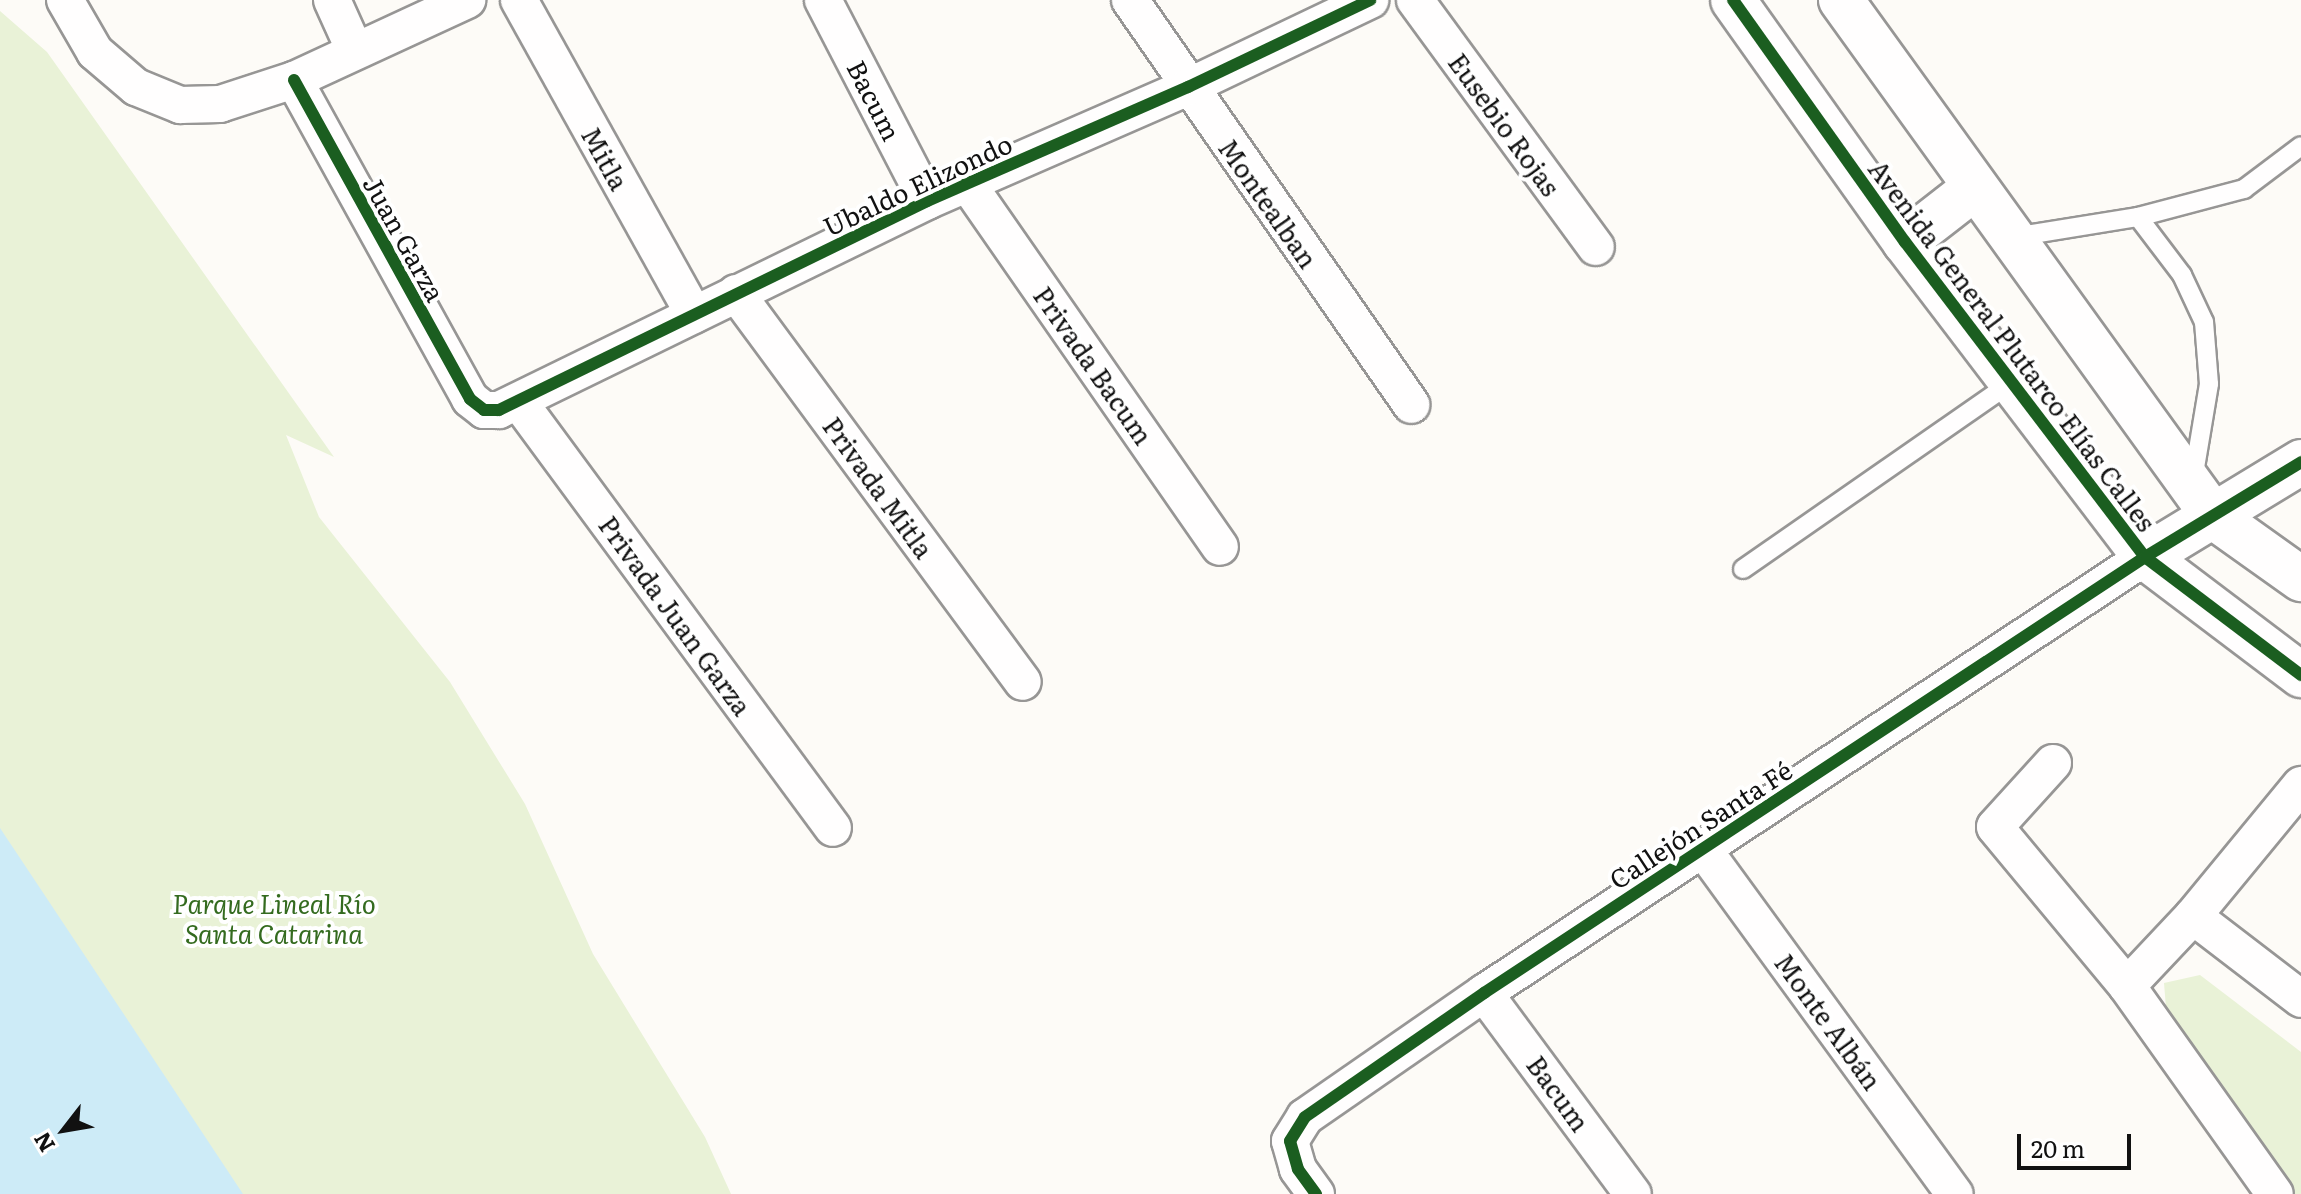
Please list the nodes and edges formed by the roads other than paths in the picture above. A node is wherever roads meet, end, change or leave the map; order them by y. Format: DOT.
graph roads {
  1 [pos="65,0"];
  2 [pos="332,0"];
  3 [pos="467,0"];
  4 [pos="519,0"];
  5 [pos="823,0"];
  6 [pos="1130,0"];
  7 [pos="1370,0"];
  8 [pos="1415,0"];
  9 [pos="1733,0"];
  10 [pos="1841,0"];
  11 [pos="355,51"];
  12 [pos="294,80"];
  13 [pos="1188,87"];
  14 [pos="2301,146"];
  15 [pos="967,183"];
  16 [pos="1973,189"];
  17 [pos="927,201"];
  18 [pos="2138,217"];
  19 [pos="2011,238"];
  20 [pos="1905,242"];
  21 [pos="1596,247"];
  22 [pos="736,293"];
  23 [pos="694,315"];
  24 [pos="2013,381"];
  25 [pos="519,402"];
  26 [pos="1411,405"];
  27 [pos="484,410"];
  28 [pos="2301,462"];
  29 [pos="2203,502"];
  30 [pos="1220,547"];
  31 [pos="2145,557"];
  32 [pos="1743,569"];
  33 [pos="2299,573"];
  34 [pos="2301,675"];
  35 [pos="1023,682"];
  36 [pos="2053,763"];
  37 [pos="2301,785"];
  38 [pos="833,828"];
  39 [pos="1703,849"];
  40 [pos="2193,916"];
  41 [pos="2127,986"];
  42 [pos="1484,993"];
  43 [pos="2301,999"];
  44 [pos="1316,1194"];
  45 [pos="1633,1194"];
  46 [pos="1955,1194"];
  47 [pos="2275,1194"];
  1 -- 12 [label="street"];
  2 -- 11 [label="street"];
  3 -- 11 [label="street"];
  4 -- 23 [label="street, Mitla"];
  5 -- 17 [label="street, Bacum"];
  6 -- 13 [label="street, Montealban"];
  7 -- 13 [label="street, Ubaldo Elizondo"];
  8 -- 21 [label="street, Eusebio Rojas"];
  9 -- 20 [label="street, Avenida General Plutarco Elías Calles"];
  10 -- 16 [label="street"];
  11 -- 12 [label="street"];
  12 -- 27 [label="street, Juan Garza"];
  13 -- 15 [label="street, Ubaldo Elizondo"];
  13 -- 26 [label="street, Montealban"];
  14 -- 18 [label="lane"];
  15 -- 17 [label="street, Ubaldo Elizondo"];
  15 -- 30 [label="street, Privada Bacum"];
  16 -- 19 [label="street"];
  16 -- 20 [label="street"];
  17 -- 22 [label="street, Ubaldo Elizondo"];
  18 -- 19 [label="lane"];
  18 -- 29 [label="lane"];
  19 -- 29 [label="street"];
  20 -- 24 [label="street, Avenida General Plutarco Elías Calles"];
  22 -- 23 [label="street, Ubaldo Elizondo"];
  22 -- 35 [label="street, Privada Mitla"];
  23 -- 25 [label="street, Ubaldo Elizondo"];
  24 -- 31 [label="street, Avenida General Plutarco Elías Calles"];
  24 -- 32 [label="lane"];
  25 -- 27 [label="street, Ubaldo Elizondo"];
  25 -- 38 [label="street, Privada Juan Garza"];
  28 -- 29 [label="street"];
  29 -- 31 [label="street"];
  29 -- 33 [label="street"];
  31 -- 34 [label="street, Avenida General Plutarco Elías Calles"];
  31 -- 39 [label="street, Callejón Santa Fé"];
  36 -- 41 [label="street"];
  37 -- 40 [label="street"];
  39 -- 42 [label="street, Callejón Santa Fé"];
  39 -- 46 [label="street, Monte Albán"];
  40 -- 41 [label="street"];
  40 -- 43 [label="street"];
  41 -- 47 [label="street"];
  42 -- 44 [label="street, Callejón Santa Fé"];
  42 -- 45 [label="street, Bacum"];
}
